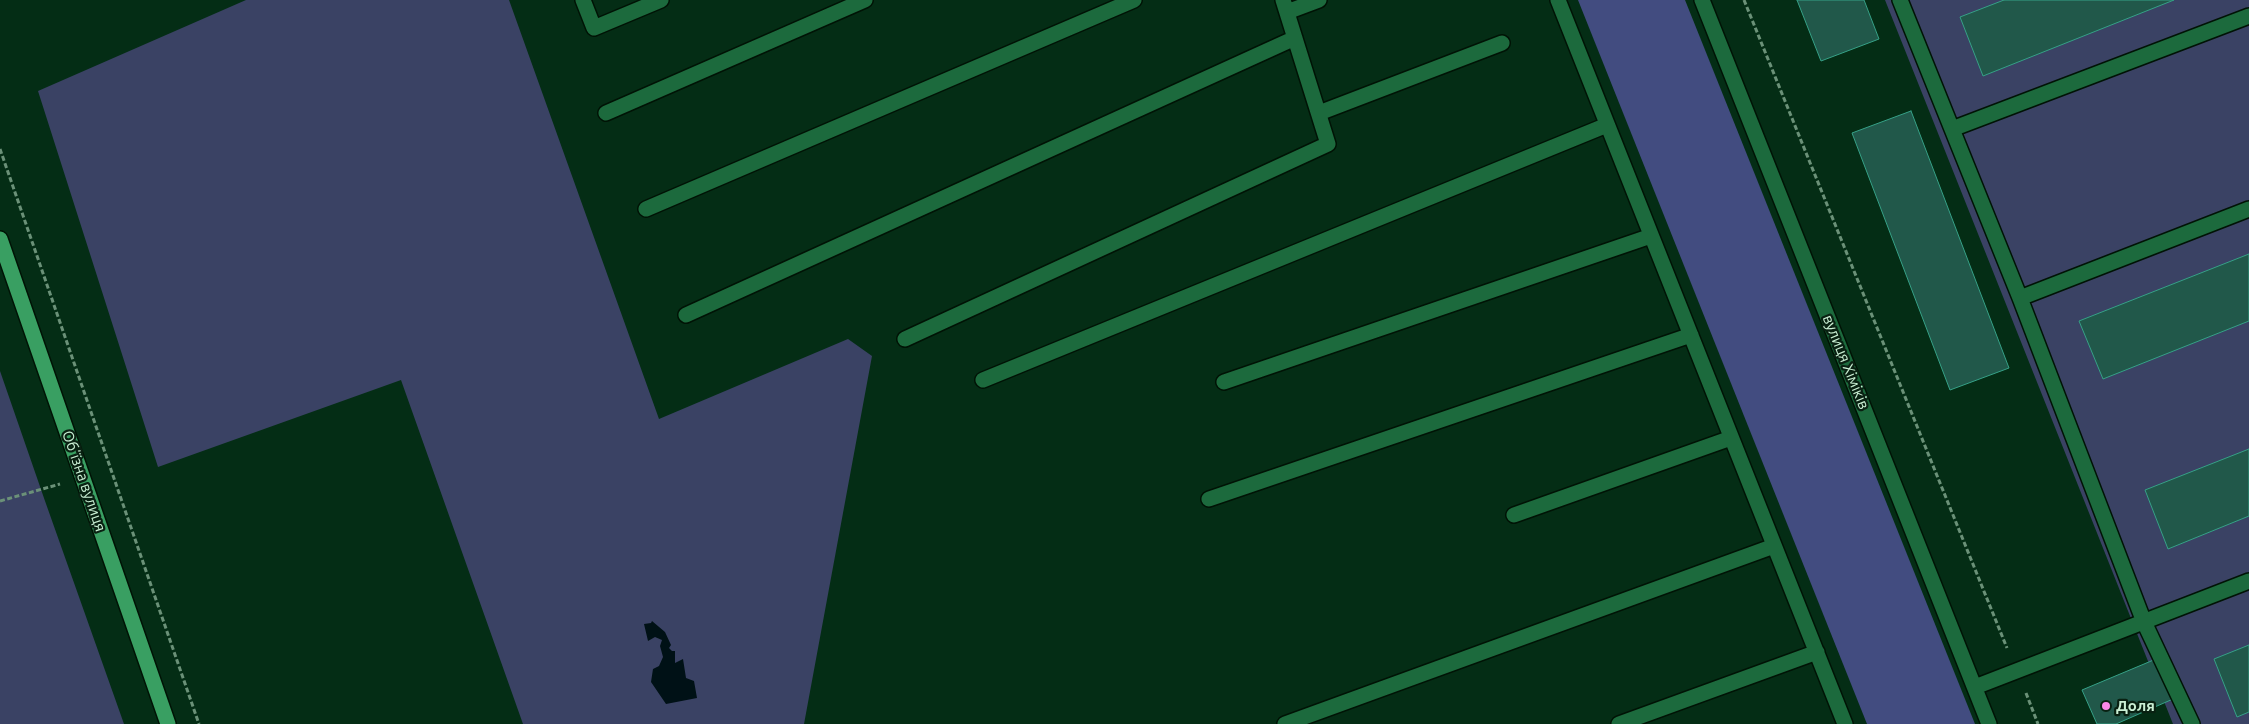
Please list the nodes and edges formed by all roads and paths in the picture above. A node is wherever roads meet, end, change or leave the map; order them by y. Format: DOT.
graph roads {
  1 [pos="583,0"];
  2 [pos="661,0"];
  3 [pos="865,0"];
  4 [pos="1134,0"];
  5 [pos="1319,0"];
  6 [pos="1558,0"];
  7 [pos="1702,0"];
  8 [pos="1744,0"];
  9 [pos="1900,0"];
  10 [pos="1285,6"];
  11 [pos="2249,16"];
  12 [pos="1295,38"];
  13 [pos="1502,43"];
  14 [pos="606,113"];
  15 [pos="1319,113"];
  16 [pos="1607,125"];
  17 [pos="1952,129"];
  18 [pos="0,149"];
  19 [pos="646,208"];
  20 [pos="2249,209"];
  21 [pos="1651,236"];
  22 [pos="0,239"];
  23 [pos="2020,298"];
  24 [pos="686,316"];
  25 [pos="1690,335"];
  26 [pos="905,339"];
  27 [pos="983,380"];
  28 [pos="1224,382"];
  29 [pos="1732,438"];
  30 [pos="83,478"];
  31 [pos="1209,499"];
  32 [pos="0,501"];
  33 [pos="1514,515"];
  34 [pos="1774,546"];
  35 [pos="2249,581"];
  36 [pos="2144,622"];
  37 [pos="1817,652"];
  38 [pos="2017,671"];
  39 [pos="1975,688"];
  40 [pos="168,724"];
  41 [pos="198,724"];
  42 [pos="1285,724"];
  43 [pos="1619,724"];
  44 [pos="1845,724"];
  45 [pos="1989,724"];
  46 [pos="2038,724"];
  47 [pos="2192,724"];
  1 -- 2 [label="street"];
  3 -- 14 [label="street"];
  4 -- 19 [label="street"];
  5 -- 10 [label="street"];
  6 -- 16 [label="street"];
  7 -- 39 [label="street, вулиця Хіміків"];
  8 -- 38 [label="path"];
  9 -- 17 [label="street"];
  10 -- 12 [label="street"];
  11 -- 17 [label="street"];
  12 -- 15 [label="street"];
  12 -- 24 [label="street"];
  13 -- 15 [label="street"];
  15 -- 26 [label="street"];
  16 -- 21 [label="street"];
  16 -- 27 [label="street"];
  17 -- 23 [label="street"];
  18 -- 41 [label="path"];
  20 -- 23 [label="street"];
  21 -- 25 [label="street"];
  21 -- 28 [label="street"];
  22 -- 30 [label="main road, Обʼїзна вулиця"];
  23 -- 36 [label="street"];
  25 -- 29 [label="street"];
  25 -- 31 [label="street"];
  29 -- 33 [label="street"];
  29 -- 34 [label="street"];
  30 -- 32 [label="path"];
  30 -- 40 [label="main road, Обʼїзна вулиця"];
  34 -- 37 [label="street"];
  34 -- 42 [label="street"];
  35 -- 36 [label="street"];
  36 -- 38 [label="street"];
  36 -- 47 [label="street"];
  37 -- 43 [label="street"];
  37 -- 44 [label="street"];
  38 -- 39 [label="street"];
  38 -- 46 [label="path"];
  39 -- 45 [label="street, вулиця Хіміків"];
}
